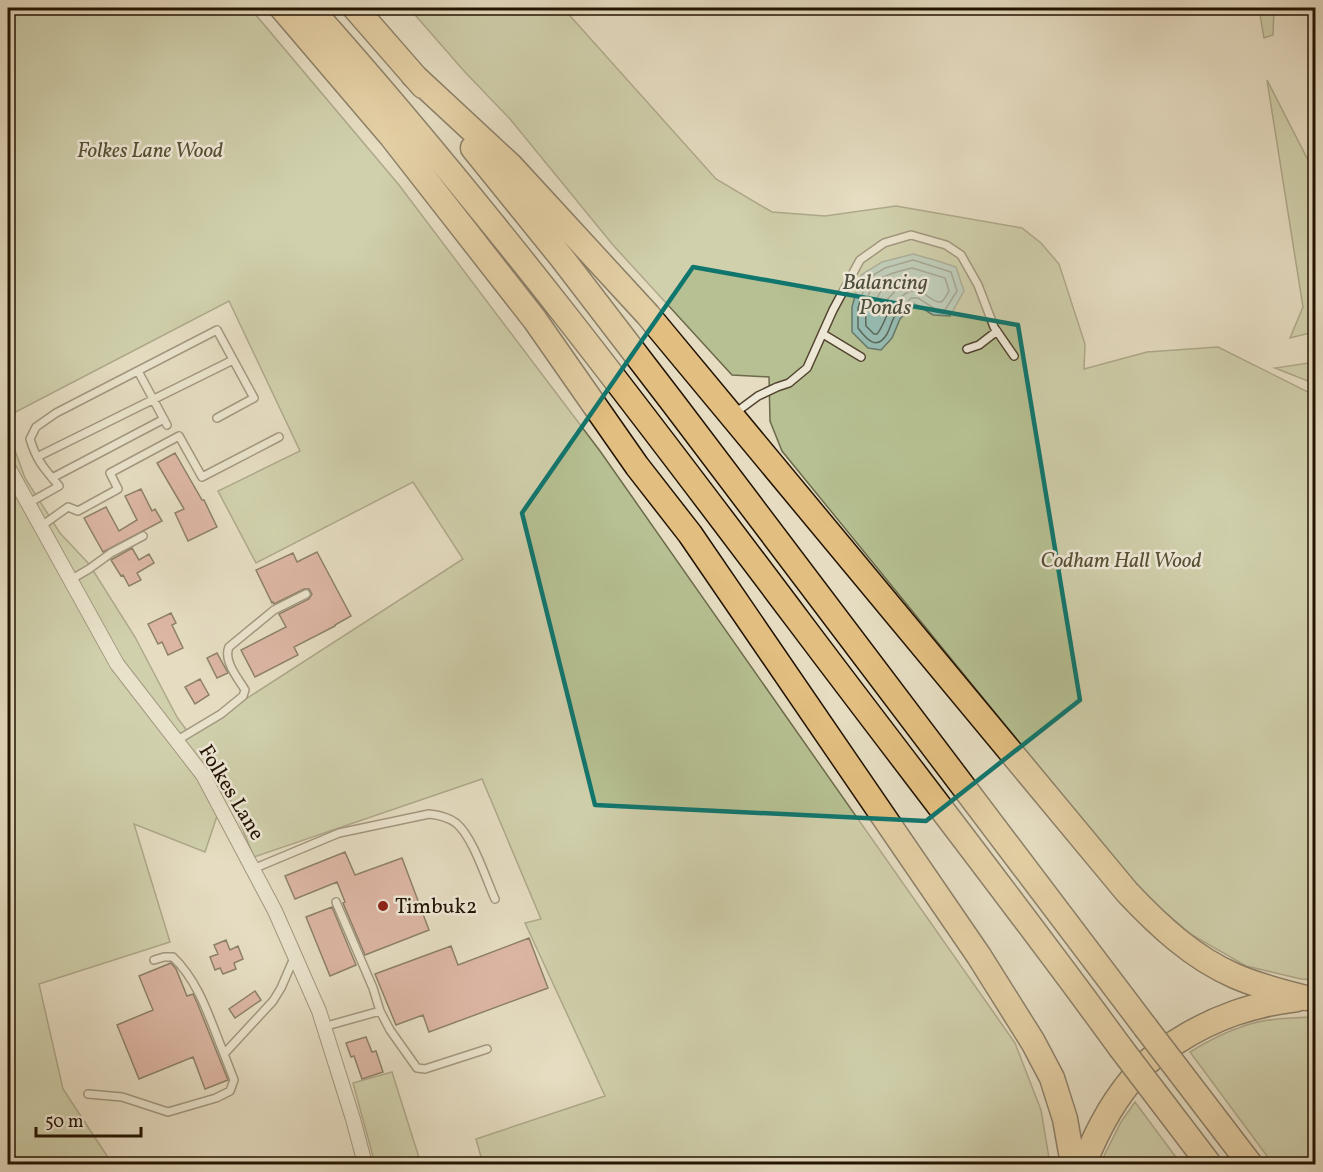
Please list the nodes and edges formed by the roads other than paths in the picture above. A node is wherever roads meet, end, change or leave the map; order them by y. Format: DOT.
graph roads {
  1 [pos="282,8"];
  2 [pos="310,8"];
  3 [pos="355,8"];
  4 [pos="413,75"];
  5 [pos="997,331"];
  6 [pos="823,334"];
  7 [pos="967,349"];
  8 [pos="1014,356"];
  9 [pos="861,357"];
  10 [pos="233,360"];
  11 [pos="138,371"];
  12 [pos="153,399"];
  13 [pos="732,416"];
  14 [pos="217,418"];
  15 [pos="279,437"];
  16 [pos="37,457"];
  17 [pos="8,467"];
  18 [pos="52,478"];
  19 [pos="27,504"];
  20 [pos="40,527"];
  21 [pos="142,536"];
  22 [pos="70,580"];
  23 [pos="306,594"];
  24 [pos="176,741"];
  25 [pos="253,869"];
  26 [pos="495,899"];
  27 [pos="336,902"];
  28 [pos="295,956"];
  29 [pos="154,960"];
  30 [pos="1311,999"];
  31 [pos="380,1011"];
  32 [pos="324,1027"];
  33 [pos="487,1049"];
  34 [pos="224,1054"];
  35 [pos="88,1094"];
  36 [pos="365,1164"];
  37 [pos="1073,1164"];
  38 [pos="1084,1164"];
  39 [pos="1209,1164"];
  40 [pos="1250,1164"];
  1 -- 37 [label="highway"];
  2 -- 39 [label="highway, bridge"];
  3 -- 4 [label="highway"];
  4 -- 13 [label="highway"];
  4 -- 40 [label="highway, bridge"];
  5 -- 6 [label="lane"];
  5 -- 7 [label="lane"];
  5 -- 8 [label="lane"];
  6 -- 9 [label="lane"];
  6 -- 13 [label="lane"];
  10 -- 11 [label="lane"];
  10 -- 12 [label="lane"];
  10 -- 14 [label="lane"];
  11 -- 12 [label="lane"];
  11 -- 16 [label="lane"];
  12 -- 16 [label="lane"];
  12 -- 18 [label="lane"];
  13 -- 30 [label="highway"];
  15 -- 20 [label="lane"];
  16 -- 18 [label="lane"];
  17 -- 19 [label="street, Folkes Lane"];
  18 -- 19 [label="lane"];
  19 -- 20 [label="street, Folkes Lane"];
  20 -- 22 [label="street, Folkes Lane"];
  21 -- 22 [label="lane"];
  22 -- 24 [label="street, Folkes Lane"];
  23 -- 24 [label="lane"];
  24 -- 25 [label="street, Folkes Lane"];
  25 -- 26 [label="lane"];
  25 -- 28 [label="street, Folkes Lane"];
  27 -- 31 [label="lane"];
  28 -- 32 [label="street, Folkes Lane"];
  28 -- 34 [label="lane"];
  29 -- 34 [label="lane"];
  30 -- 38 [label="highway"];
  31 -- 32 [label="lane"];
  31 -- 33 [label="lane"];
  32 -- 36 [label="street, Folkes Lane"];
  34 -- 35 [label="lane"];
}
